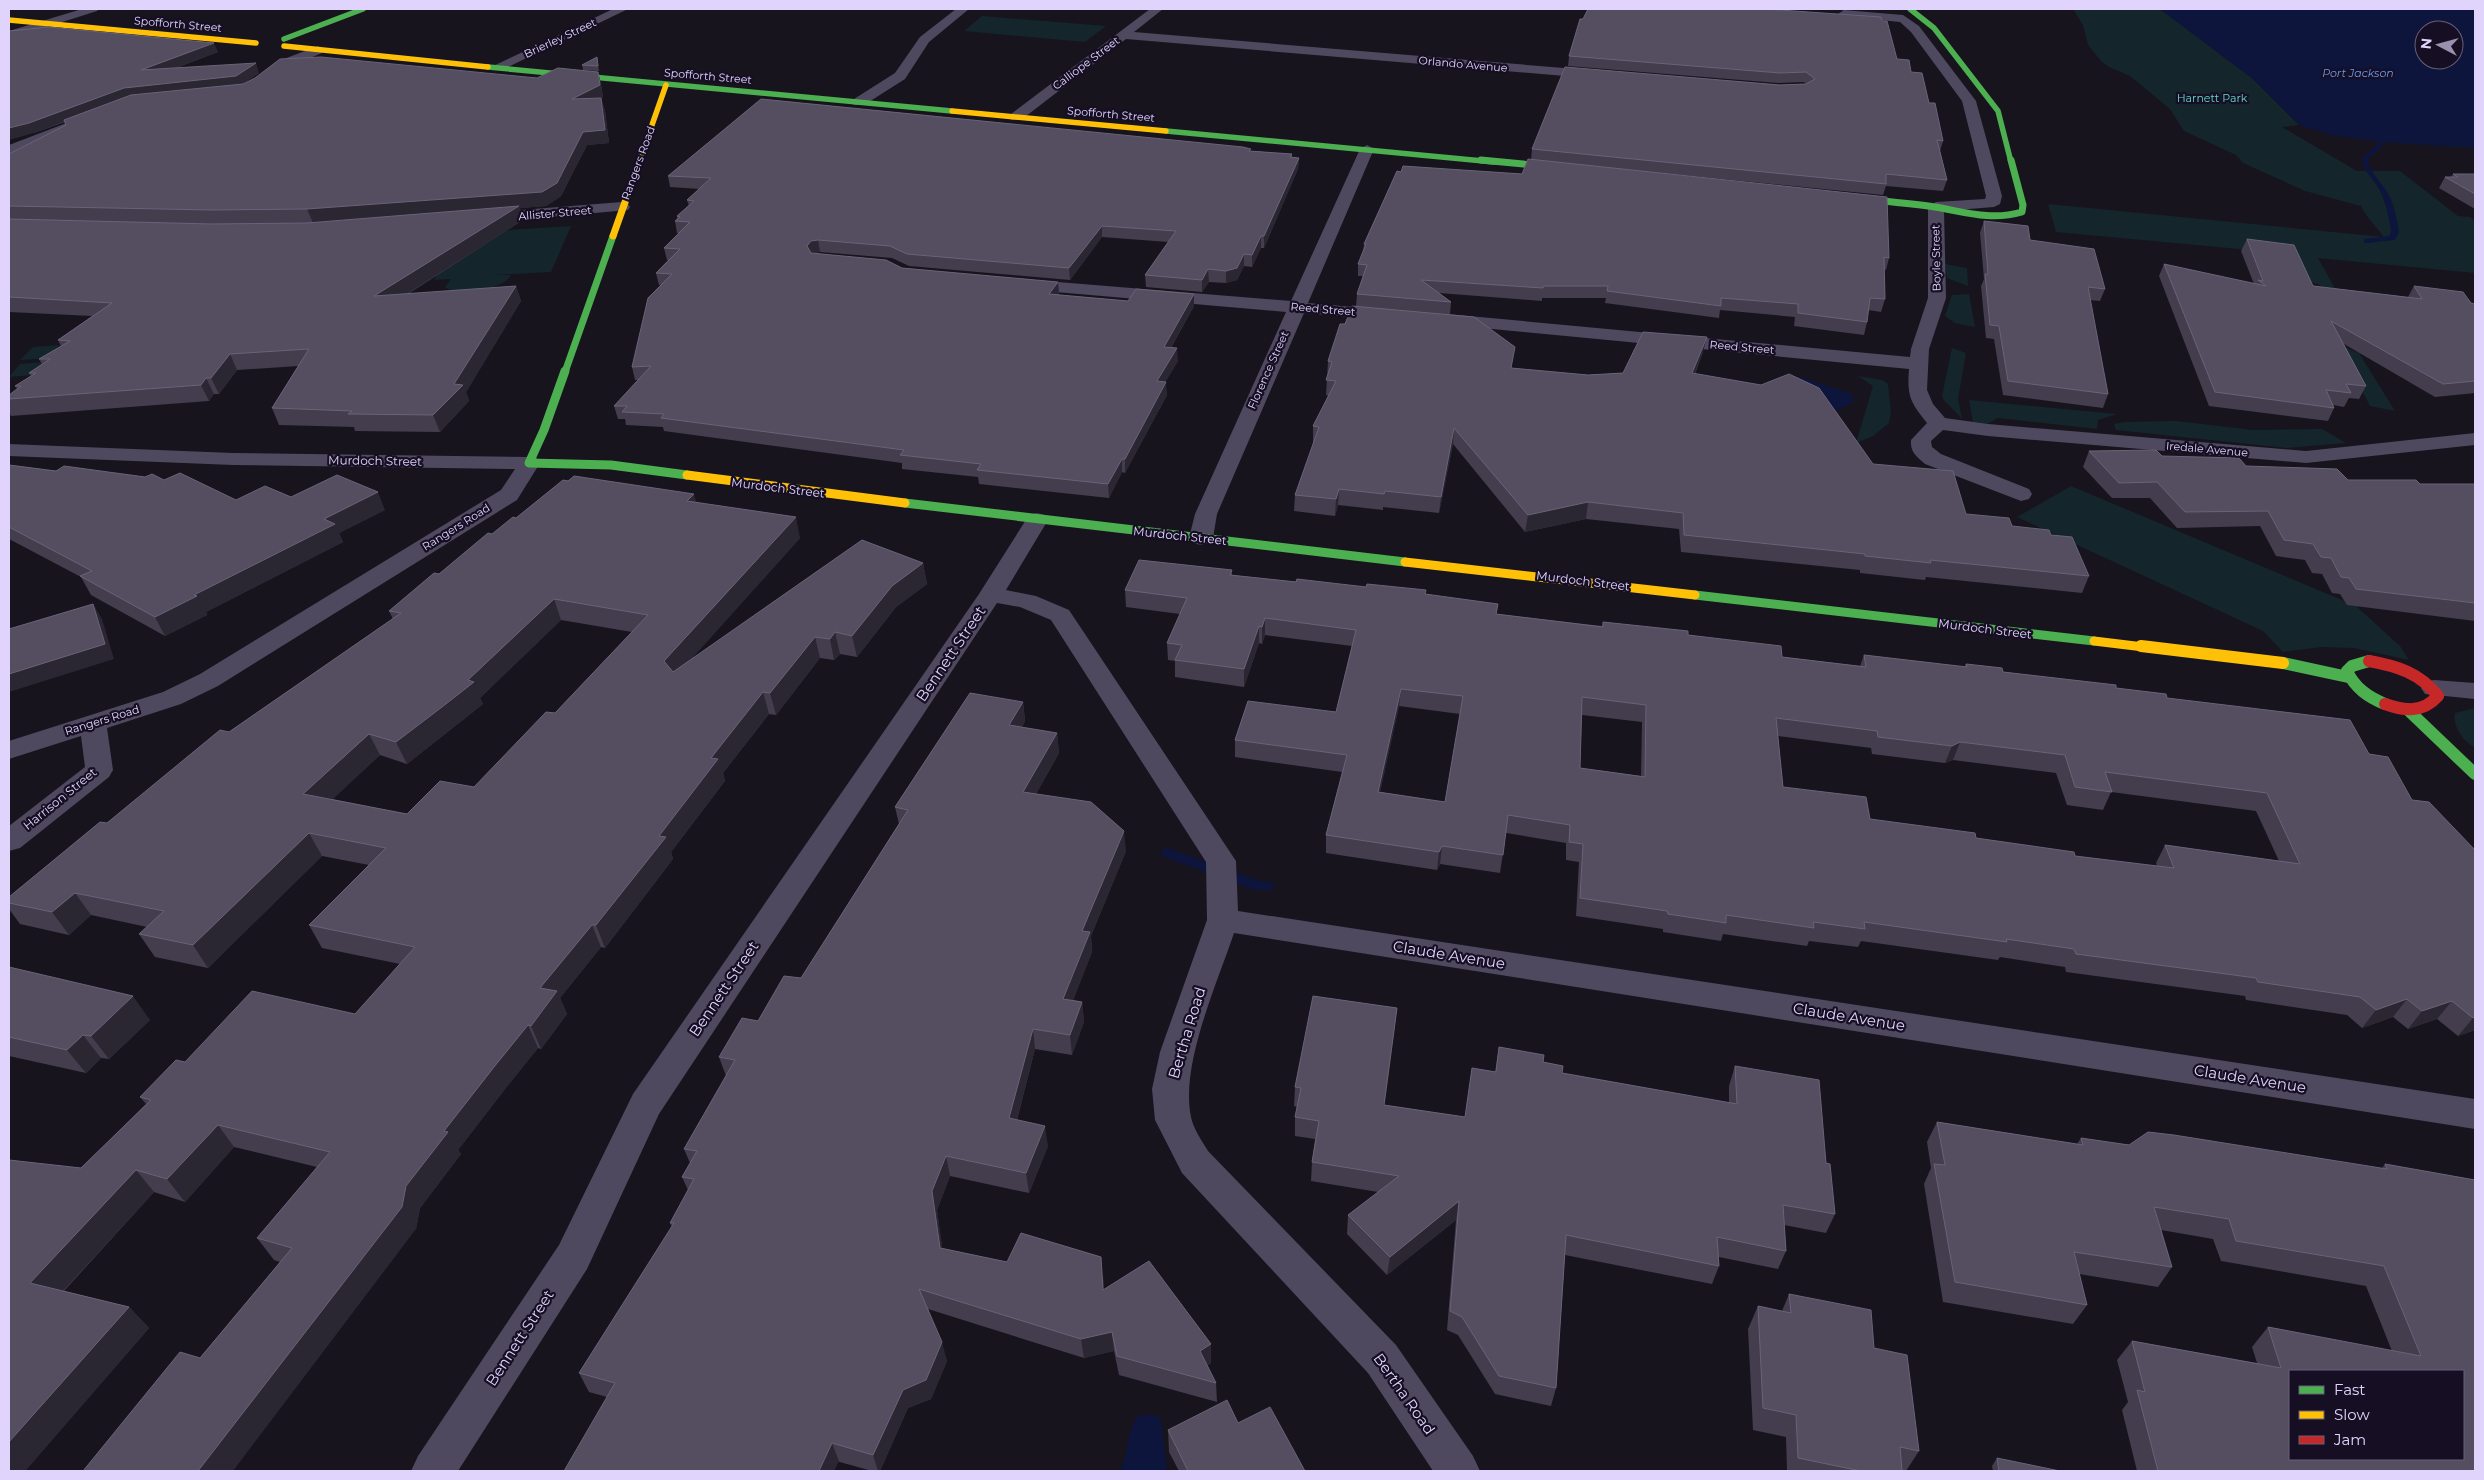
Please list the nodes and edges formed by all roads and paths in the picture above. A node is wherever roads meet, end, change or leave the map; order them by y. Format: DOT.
graph roads {
  1 [pos="92,9"];
  2 [pos="363,9"];
  3 [pos="622,9"];
  4 [pos="963,9"];
  5 [pos="1157,9"];
  6 [pos="1828,13"];
  7 [pos="1907,14"];
  8 [pos="9,20"];
  9 [pos="45,24"];
  10 [pos="9,35"];
  11 [pos="1123,35"];
  12 [pos="284,43"];
  13 [pos="264,47"];
  14 [pos="318,50"];
  15 [pos="497,68"];
  16 [pos="1613,76"];
  17 [pos="666,85"];
  18 [pos="254,86"];
  19 [pos="859,102"];
  20 [pos="1016,117"];
  21 [pos="91,118"];
  22 [pos="9,150"];
  23 [pos="1366,150"];
  24 [pos="1572,169"];
  25 [pos="1838,197"];
  26 [pos="622,207"];
  27 [pos="1936,207"];
  28 [pos="470,219"];
  29 [pos="1000,282"];
  30 [pos="1296,306"];
  31 [pos="1401,316"];
  32 [pos="1430,319"];
  33 [pos="1918,364"];
  34 [pos="1938,423"];
  35 [pos="2475,439"];
  36 [pos="9,450"];
  37 [pos="529,463"];
  38 [pos="2021,494"];
  39 [pos="1037,520"];
  40 [pos="1201,538"];
  41 [pos="991,594"];
  42 [pos="2348,677"];
  43 [pos="2434,688"];
  44 [pos="2475,691"];
  45 [pos="2407,709"];
  46 [pos="93,723"];
  47 [pos="9,750"];
  48 [pos="2475,774"];
  49 [pos="9,841"];
  50 [pos="1224,920"];
  51 [pos="2475,1114"];
  52 [pos="433,1471"];
  53 [pos="1458,1471"];
  1 -- 9 [label="street"];
  2 -- 12 [label="main road"];
  3 -- 15 [label="street, Brierley Street"];
  4 -- 19 [label="street"];
  5 -- 11 [label="street, Calliope Street"];
  6 -- 7 [label="street"];
  7 -- 27 [label="street, Boyle Street"];
  7 -- 27 [label="main road"];
  8 -- 9 [label="main road, Spofforth Street"];
  9 -- 10 [label="street"];
  9 -- 13 [label="main road, Spofforth Street"];
  11 -- 16 [label="street, Orlando Avenue"];
  11 -- 20 [label="street, Calliope Street"];
  12 -- 13 [label="main road"];
  12 -- 13 [label="main road"];
  12 -- 14 [label="main road, Spofforth Street"];
  14 -- 15 [label="main road, Spofforth Street"];
  14 -- 18 [label="street"];
  15 -- 17 [label="main road, Spofforth Street"];
  17 -- 19 [label="main road, Spofforth Street"];
  17 -- 26 [label="main road, Rangers Road"];
  19 -- 20 [label="main road, Spofforth Street"];
  20 -- 23 [label="main road, Spofforth Street"];
  21 -- 22 [label="street"];
  23 -- 24 [label="main road, Spofforth Street"];
  23 -- 30 [label="street, Florence Street"];
  25 -- 27 [label="main road"];
  26 -- 28 [label="street, Allister Street"];
  26 -- 37 [label="main road, Rangers Road"];
  27 -- 33 [label="street, Boyle Street"];
  29 -- 30 [label="street, Reed Street"];
  30 -- 31 [label="street, Reed Street"];
  30 -- 40 [label="street, Florence Street"];
  32 -- 33 [label="street, Reed Street"];
  33 -- 34 [label="street, Boyle Street"];
  34 -- 35 [label="street, Iredale Avenue"];
  34 -- 38 [label="street"];
  36 -- 37 [label="street, Murdoch Street"];
  37 -- 39 [label="main road, Murdoch Street"];
  37 -- 46 [label="street, Rangers Road"];
  39 -- 40 [label="main road, Murdoch Street"];
  39 -- 41 [label="street, Bennett Street"];
  40 -- 42 [label="main road, Murdoch Street"];
  41 -- 50 [label="street, Bertha Road"];
  41 -- 52 [label="street, Bennett Street"];
  42 -- 43 [label="main road"];
  42 -- 45 [label="main road"];
  43 -- 44 [label="street"];
  43 -- 45 [label="main road"];
  45 -- 48 [label="main road"];
  46 -- 47 [label="street, Rangers Road"];
  46 -- 49 [label="street, Harrison Street"];
  50 -- 51 [label="street, Claude Avenue"];
  50 -- 53 [label="street, Bertha Road"];
}
